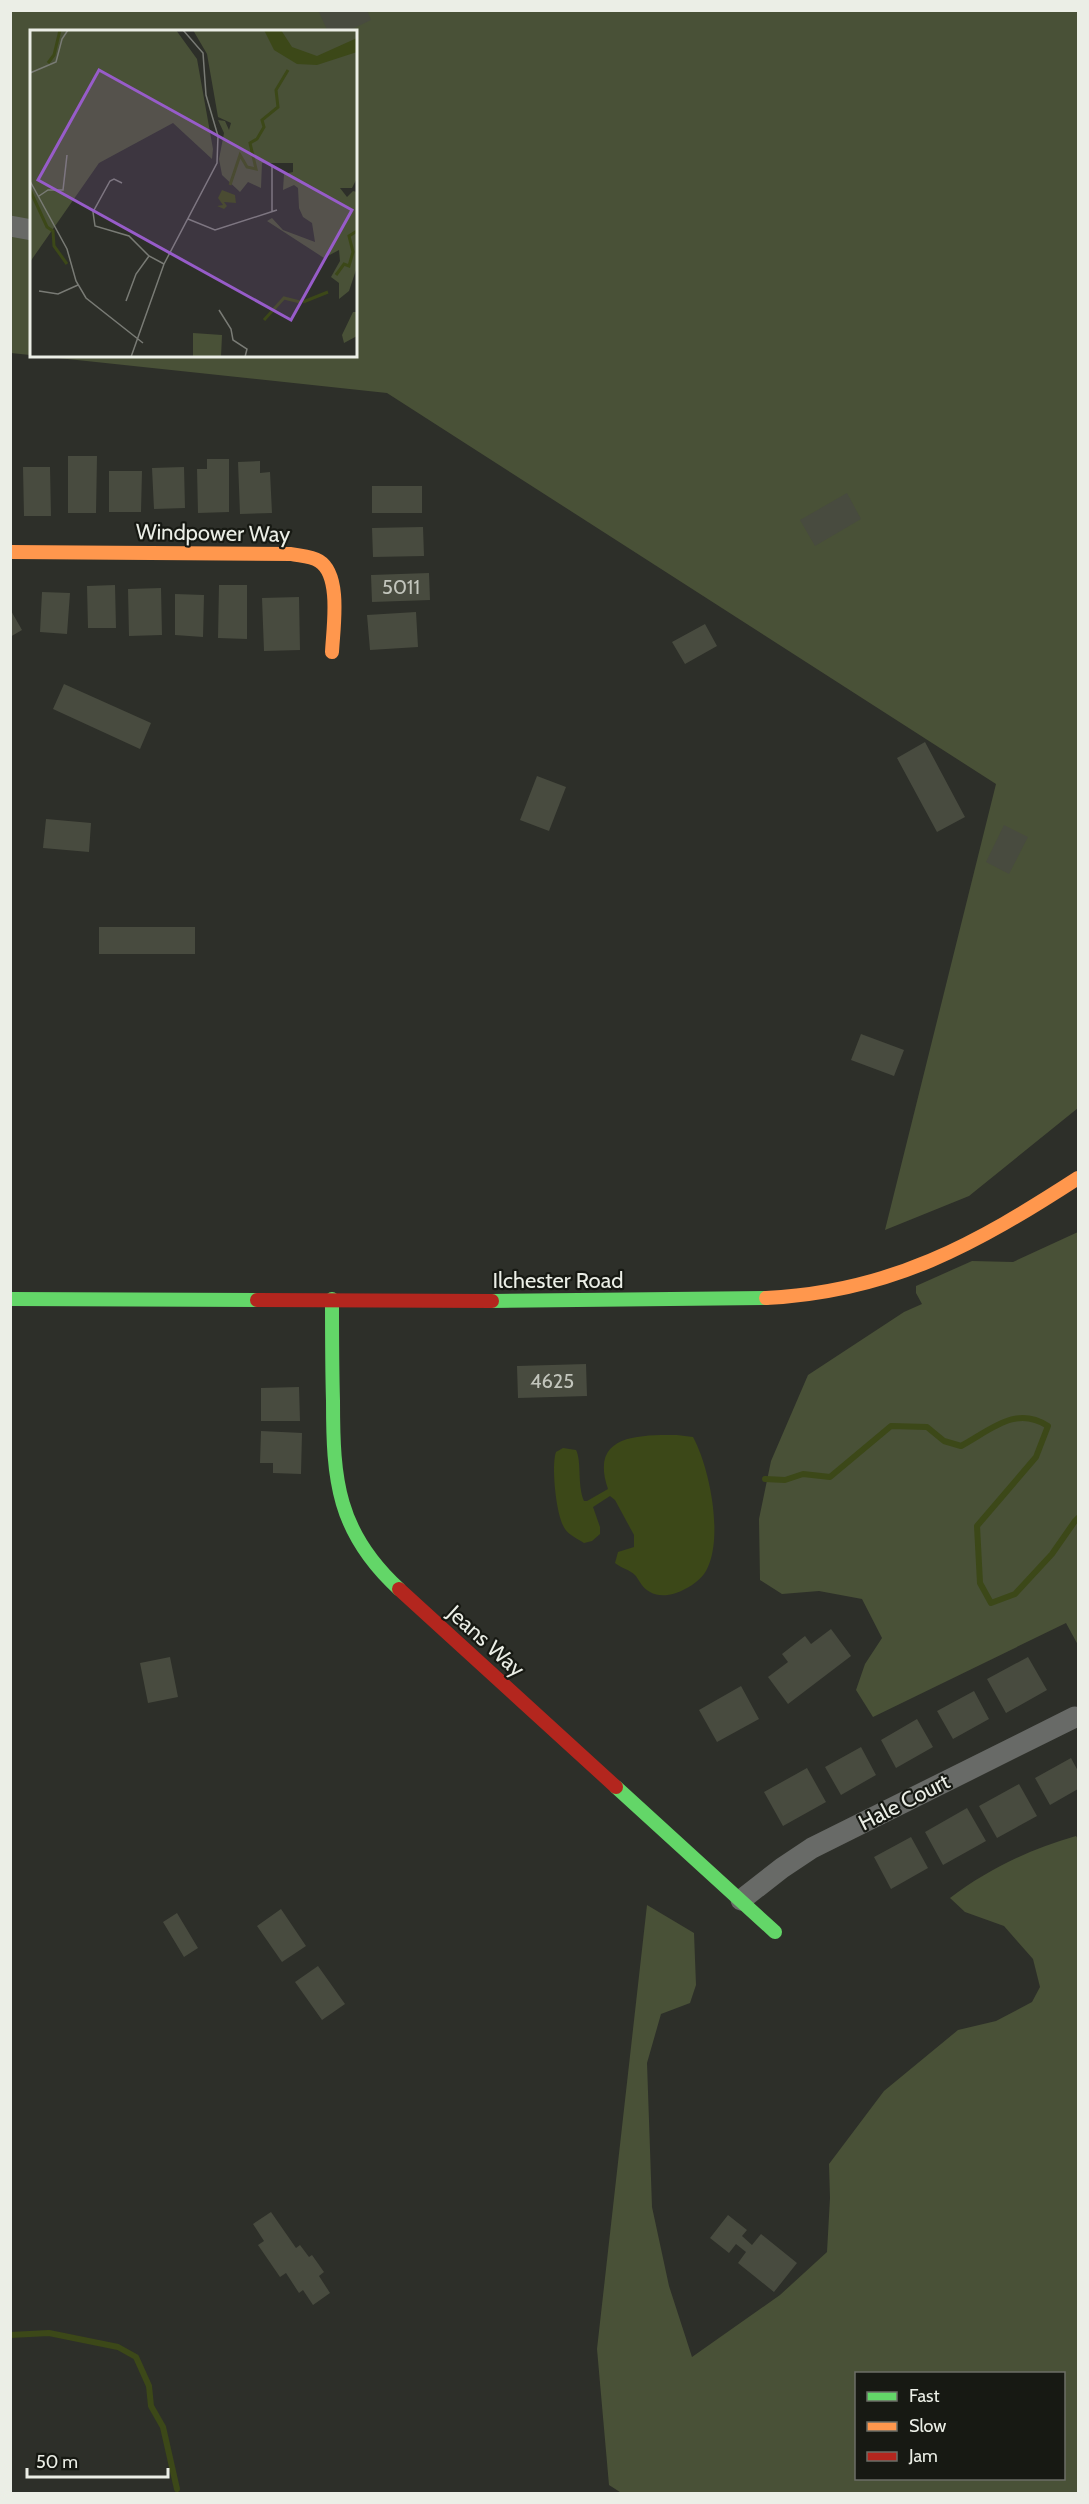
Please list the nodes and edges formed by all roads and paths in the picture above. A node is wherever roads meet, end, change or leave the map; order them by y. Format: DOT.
graph roads {
  1 [pos="10,226"];
  2 [pos="30,230"];
  3 [pos="10,552"];
  4 [pos="332,652"];
  5 [pos="1078,1178"];
  6 [pos="10,1299"];
  7 [pos="332,1299"];
  8 [pos="1075,1717"];
  9 [pos="741,1900"];
  10 [pos="776,1932"];
  1 -- 2 [label="street"];
  3 -- 4 [label="street, Windpower Way"];
  5 -- 7 [label="street, Ilchester Road"];
  6 -- 7 [label="street, Ilchester Road"];
  7 -- 9 [label="street, Jeans Way"];
  8 -- 9 [label="street, Hale Court"];
  9 -- 10 [label="street, Jeans Way"];
}
